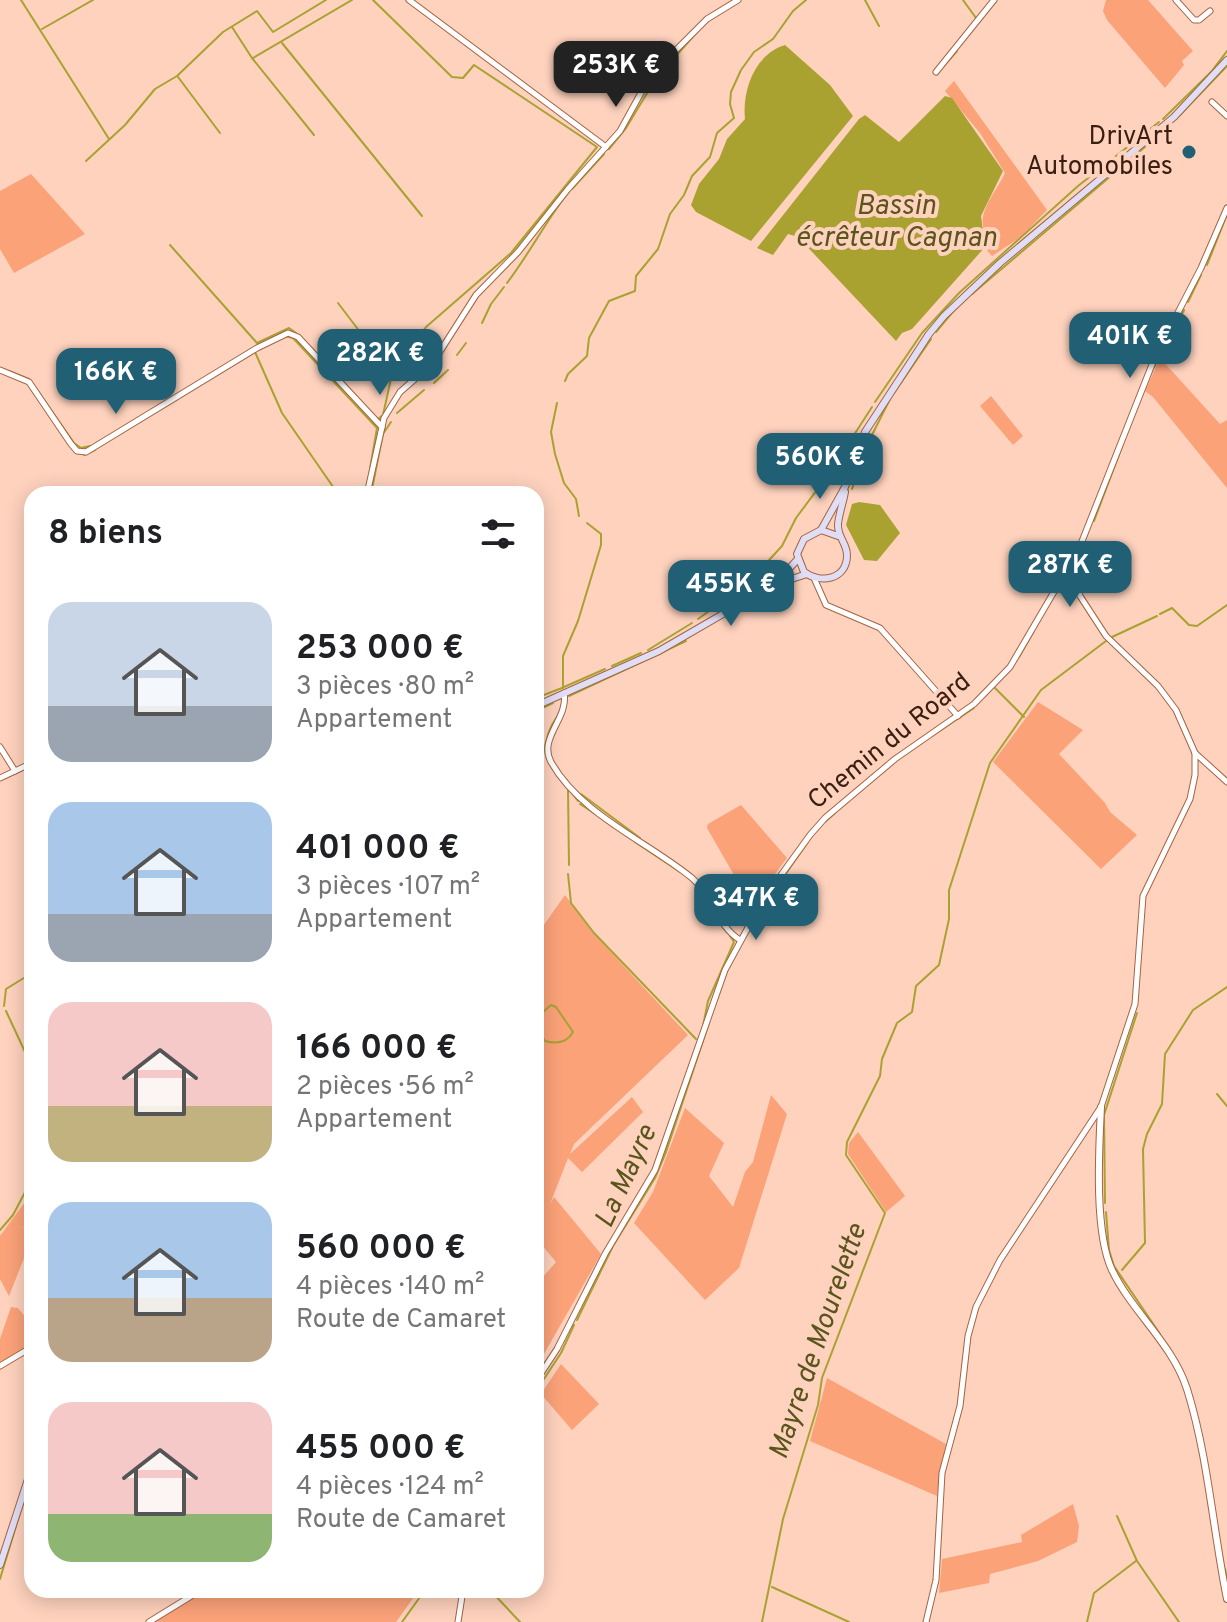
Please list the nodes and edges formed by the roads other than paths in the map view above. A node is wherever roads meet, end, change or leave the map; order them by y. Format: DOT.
graph roads {
  1 [pos="409,0"];
  2 [pos="738,0"];
  3 [pos="994,0"];
  4 [pos="1176,0"];
  5 [pos="1210,11"];
  6 [pos="1227,60"];
  7 [pos="936,72"];
  8 [pos="1212,102"];
  9 [pos="1227,116"];
  10 [pos="606,147"];
  11 [pos="1227,208"];
  12 [pos="0,370"];
  13 [pos="382,427"];
  14 [pos="369,486"];
  15 [pos="845,487"];
  16 [pos="821,530"];
  17 [pos="838,536"];
  18 [pos="797,560"];
  19 [pos="1071,569"];
  20 [pos="807,574"];
  21 [pos="814,578"];
  22 [pos="828,579"];
  23 [pos="773,585"];
  24 [pos="822,599"];
  25 [pos="557,696"];
  26 [pos="544,702"];
  27 [pos="958,716"];
  28 [pos="0,747"];
  29 [pos="1195,753"];
  30 [pos="24,767"];
  31 [pos="15,771"];
  32 [pos="0,778"];
  33 [pos="1227,782"];
  34 [pos="740,940"];
  35 [pos="1101,1107"];
  36 [pos="24,1352"];
  37 [pos="0,1366"];
  38 [pos="544,1369"];
  39 [pos="24,1492"];
  40 [pos="0,1565"];
  41 [pos="188,1598"];
  42 [pos="462,1598"];
  43 [pos="1227,1599"];
  44 [pos="149,1622"];
  45 [pos="458,1622"];
  46 [pos="926,1622"];
  1 -- 10 [label="street"];
  2 -- 10 [label="street"];
  3 -- 7 [label="street"];
  4 -- 5 [label="street"];
  6 -- 15 [label="main road"];
  8 -- 9 [label="street"];
  10 -- 13 [label="street"];
  11 -- 19 [label="street, Chemin du Roard"];
  12 -- 13 [label="street"];
  13 -- 14 [label="street"];
  15 -- 16 [label="main road"];
  15 -- 17 [label="main road"];
  16 -- 17 [label="main road"];
  16 -- 18 [label="main road"];
  17 -- 22 [label="main road"];
  18 -- 20 [label="main road"];
  18 -- 23 [label="main road"];
  19 -- 27 [label="street, Chemin du Roard"];
  19 -- 29 [label="street"];
  20 -- 21 [label="main road"];
  20 -- 23 [label="main road"];
  21 -- 22 [label="main road"];
  21 -- 24 [label="street"];
  22 -- 24 [label="street"];
  23 -- 25 [label="main road"];
  24 -- 27 [label="street"];
  25 -- 26 [label="main road"];
  25 -- 34 [label="street"];
  27 -- 34 [label="street, Chemin du Roard"];
  28 -- 31 [label="street"];
  29 -- 33 [label="street"];
  29 -- 35 [label="street"];
  30 -- 31 [label="street"];
  31 -- 32 [label="street"];
  34 -- 38 [label="street, Chemin du Roard"];
  35 -- 43 [label="street"];
  35 -- 46 [label="street"];
  36 -- 37 [label="street"];
  39 -- 40 [label="main road"];
  41 -- 44 [label="street"];
  42 -- 45 [label="street"];
}
